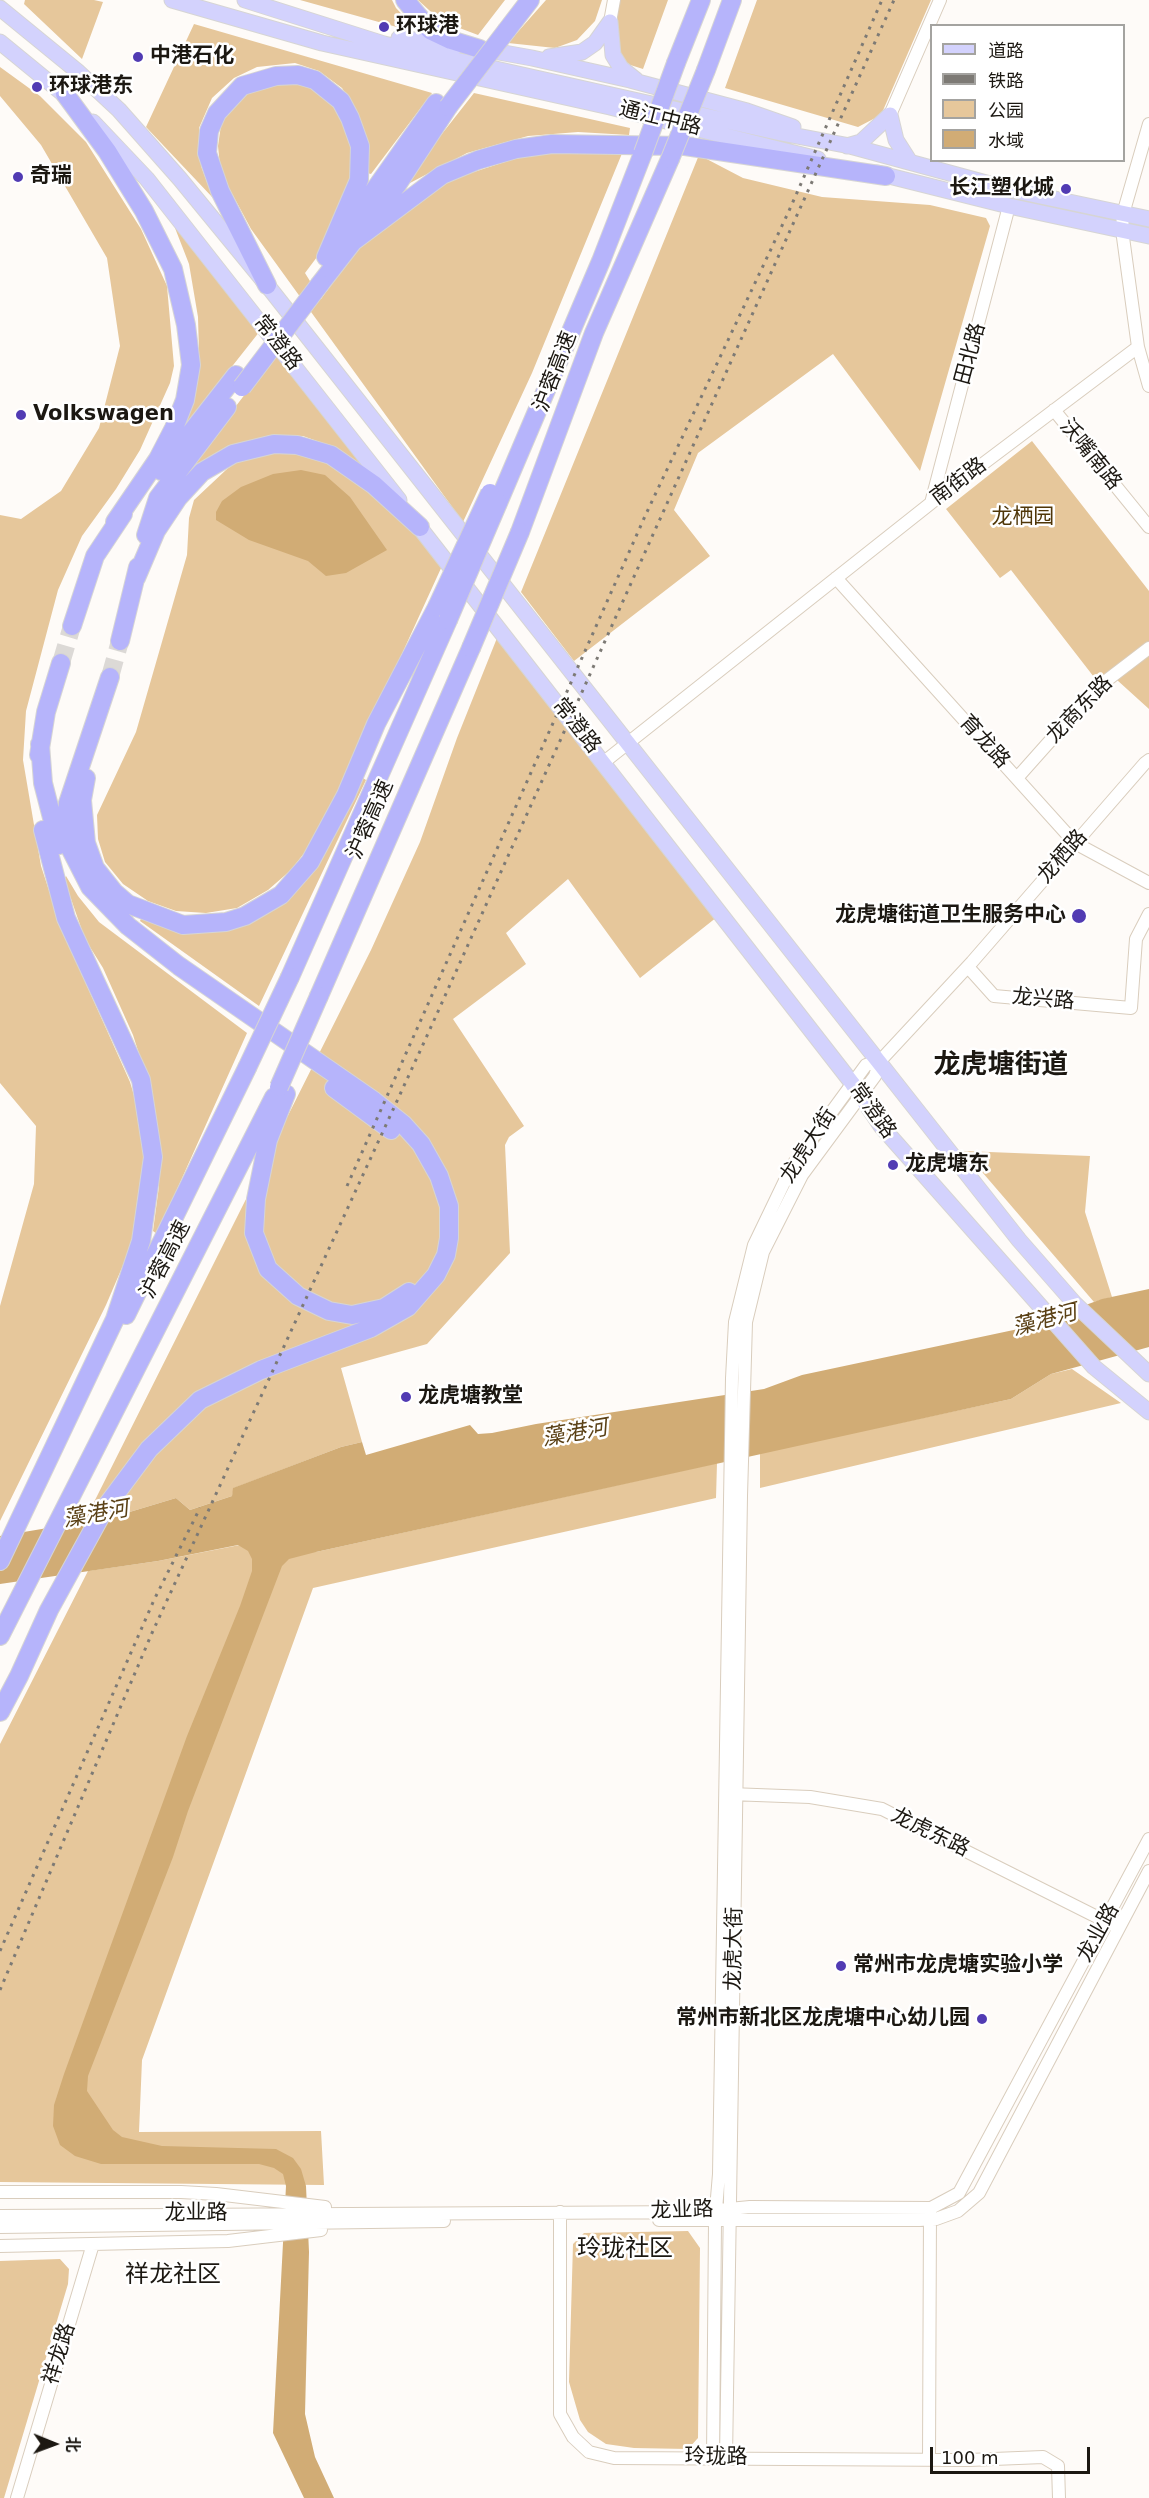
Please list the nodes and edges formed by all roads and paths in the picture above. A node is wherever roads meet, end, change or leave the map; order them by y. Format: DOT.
graph roads {
  1 [pos="172,0"];
  2 [pos="245,0"];
  3 [pos="405,0"];
  4 [pos="515,0"];
  5 [pos="530,0"];
  6 [pos="614,0"];
  7 [pos="700,0"];
  8 [pos="732,0"];
  9 [pos="940,0"];
  10 [pos="0,8"];
  11 [pos="610,22"];
  12 [pos="319,23"];
  13 [pos="501,29"];
  14 [pos="0,42"];
  15 [pos="480,49"];
  16 [pos="532,58"];
  17 [pos="638,82"];
  18 [pos="66,94"];
  19 [pos="442,105"];
  20 [pos="890,115"];
  21 [pos="1149,124"];
  22 [pos="849,146"];
  23 [pos="910,162"];
  24 [pos="886,176"];
  25 [pos="1009,206"];
  26 [pos="1123,214"];
  27 [pos="1149,219"];
  28 [pos="1122,230"];
  29 [pos="1149,236"];
  30 [pos="351,243"];
  31 [pos="326,257"];
  32 [pos="316,279"];
  33 [pos="267,285"];
  34 [pos="1138,347"];
  35 [pos="239,381"];
  36 [pos="1149,386"];
  37 [pos="1054,410"];
  38 [pos="931,502"];
  39 [pos="116,522"];
  40 [pos="420,527"];
  41 [pos="1149,527"];
  42 [pos="135,578"];
  43 [pos="836,578"];
  44 [pos="442,614"];
  45 [pos="72,627"];
  46 [pos="120,641"];
  47 [pos="1149,648"];
  48 [pos="61,663"];
  49 [pos="110,677"];
  50 [pos="98,714"];
  51 [pos="627,742"];
  52 [pos="40,744"];
  53 [pos="1149,760"];
  54 [pos="604,762"];
  55 [pos="1017,778"];
  56 [pos="1075,843"];
  57 [pos="1149,883"];
  58 [pos="1149,914"];
  59 [pos="968,967"];
  60 [pos="880,1060"];
  61 [pos="856,1089"];
  62 [pos="283,1090"];
  63 [pos="1149,1374"];
  64 [pos="1149,1412"];
  65 [pos="736,1477"];
  66 [pos="27,1508"];
  67 [pos="0,1561"];
  68 [pos="0,1566"];
  69 [pos="0,1636"];
  70 [pos="0,1712"];
  71 [pos="732,1795"];
  72 [pos="1149,1839"];
  73 [pos="1149,1871"];
  74 [pos="1106,1921"];
  75 [pos="1119,1929"];
  76 [pos="0,2192"];
  77 [pos="930,2213"];
  78 [pos="716,2215"];
  79 [pos="730,2215"];
  80 [pos="0,2216"];
  81 [pos="560,2216"];
  82 [pos="275,2218"];
  83 [pos="314,2218"];
  84 [pos="0,2227"];
  85 [pos="93,2244"];
  86 [pos="0,2246"];
  87 [pos="713,2458"];
  88 [pos="726,2458"];
  89 [pos="929,2459"];
  90 [pos="17,2498"];
  91 [pos="1059,2498"];
  1 -- 24 [label="main road, 通江中路"];
  2 -- 12 [label="main road, 通江中路"];
  3 -- 15 [label="highway"];
  4 -- 13 [label="highway"];
  5 -- 13 [label="highway"];
  6 -- 11 [label="street"];
  7 -- 44 [label="highway, bridge"];
  8 -- 62 [label="highway, 沪蓉高速, bridge"];
  9 -- 20 [label="street"];
  10 -- 33 [label="main road, 常澄路"];
  11 -- 16 [label="main road"];
  11 -- 17 [label="main road"];
  12 -- 15 [label="main road"];
  12 -- 22 [label="main road, 通江中路"];
  13 -- 19 [label="highway"];
  14 -- 18 [label="main road, 常澄路"];
  15 -- 16 [label="main road"];
  16 -- 17 [label="main road"];
  17 -- 22 [label="main road"];
  18 -- 39 [label="highway"];
  18 -- 40 [label="main road, 常澄路"];
  19 -- 30 [label="highway"];
  19 -- 31 [label="highway"];
  20 -- 22 [label="main road"];
  20 -- 23 [label="main road"];
  21 -- 26 [label="street"];
  22 -- 23 [label="main road, 通江中路"];
  23 -- 26 [label="main road, 通江中路"];
  24 -- 25 [label="main road, 通江中路"];
  24 -- 30 [label="highway"];
  25 -- 28 [label="main road, 通江中路"];
  25 -- 38 [label="street, 田北路"];
  26 -- 27 [label="main road, 通江中路"];
  26 -- 28 [label="street"];
  28 -- 29 [label="main road, 通江中路"];
  28 -- 34 [label="street"];
  30 -- 32 [label="highway"];
  31 -- 32 [label="highway"];
  31 -- 33 [label="highway"];
  32 -- 35 [label="highway"];
  33 -- 51 [label="main road, 常澄路"];
  34 -- 36 [label="street"];
  34 -- 37 [label="street, 南街路"];
  35 -- 39 [label="highway"];
  35 -- 42 [label="highway"];
  37 -- 38 [label="street, 南街路"];
  37 -- 41 [label="street, 沃嘴南路"];
  38 -- 43 [label="street, 南街路"];
  39 -- 45 [label="highway"];
  40 -- 42 [label="highway"];
  40 -- 54 [label="main road, 常澄路"];
  42 -- 46 [label="highway"];
  43 -- 51 [label="street, 南街路"];
  43 -- 55 [label="street, 育龙路"];
  44 -- 50 [label="highway"];
  44 -- 66 [label="highway, 沪蓉高速, bridge"];
  47 -- 55 [label="street, 龙商东路"];
  48 -- 52 [label="highway"];
  49 -- 50 [label="highway"];
  50 -- 70 [label="highway"];
  51 -- 54 [label="street, 南街路"];
  51 -- 60 [label="main road, 常澄路"];
  52 -- 62 [label="highway"];
  52 -- 66 [label="highway"];
  53 -- 56 [label="street, 龙栖路"];
  54 -- 61 [label="main road, 常澄路"];
  55 -- 56 [label="street, 育龙路"];
  56 -- 57 [label="street, 育龙路"];
  56 -- 59 [label="street, 龙栖路"];
  58 -- 59 [label="street, 龙兴路"];
  59 -- 60 [label="street, 龙栖路"];
  60 -- 61 [label="street, 龙虎大街"];
  60 -- 63 [label="main road, 常澄路"];
  61 -- 64 [label="main road, 常澄路"];
  61 -- 65 [label="street, 龙虎大街"];
  61 -- 65 [label="street, 龙虎大街"];
  62 -- 69 [label="highway, 沪蓉高速"];
  65 -- 71 [label="street, 龙虎大街"];
  66 -- 67 [label="highway"];
  66 -- 68 [label="highway, 沪蓉高速"];
  71 -- 74 [label="street, 龙虎东路"];
  71 -- 78 [label="street, 龙虎大街"];
  71 -- 79 [label="street, 龙虎大街"];
  72 -- 74 [label="street, 龙业路"];
  73 -- 75 [label="street, 龙业路"];
  74 -- 75 [label="street, 龙虎东路"];
  74 -- 77 [label="street, 龙业路"];
  75 -- 77 [label="street, 龙业路"];
  76 -- 82 [label="street"];
  77 -- 79 [label="street, 龙业路"];
  77 -- 89 [label="street"];
  78 -- 79 [label="street, 龙业路"];
  78 -- 81 [label="street, 龙业路"];
  78 -- 87 [label="street, 龙虎大街"];
  79 -- 88 [label="street, 龙虎大街"];
  80 -- 82 [label="street, 龙业路"];
  81 -- 83 [label="street, 龙业路"];
  81 -- 87 [label="street, 玲珑路"];
  82 -- 83 [label="street, 龙业路"];
  82 -- 83 [label="street"];
  82 -- 84 [label="street, 龙业路"];
  82 -- 85 [label="street"];
  85 -- 86 [label="street"];
  85 -- 90 [label="street, 祥龙路"];
  87 -- 88 [label="street, 玲珑路"];
  88 -- 89 [label="street, 玲珑路"];
  89 -- 91 [label="street, 玲珑路"];
}
